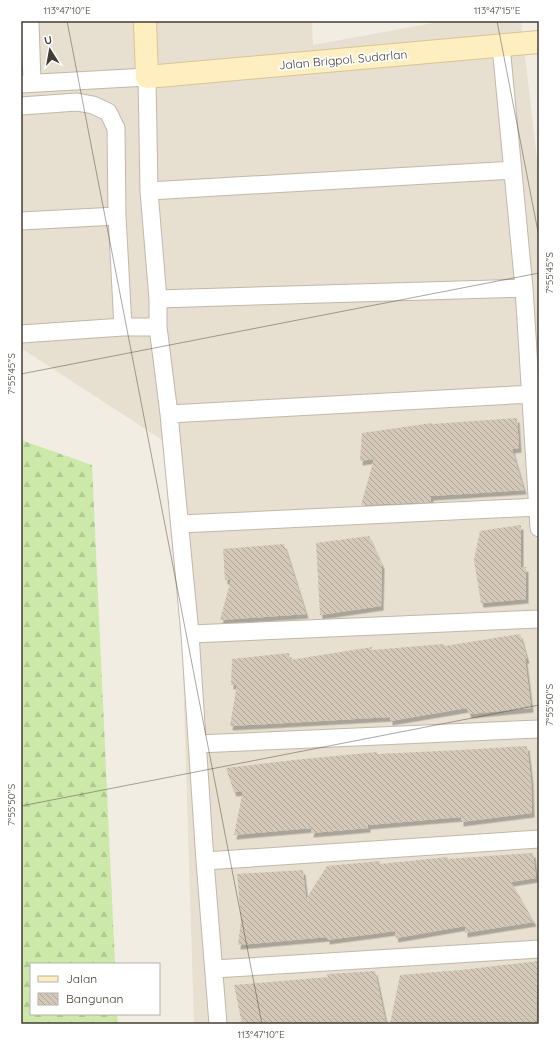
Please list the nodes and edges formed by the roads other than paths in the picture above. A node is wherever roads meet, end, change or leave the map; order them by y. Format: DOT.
graph roads {
  1 [pos="30,21"];
  2 [pos="145,21"];
  3 [pos="539,42"];
  4 [pos="501,46"];
  5 [pos="147,77"];
  6 [pos="27,84"];
  7 [pos="21,106"];
  8 [pos="513,170"];
  9 [pos="150,191"];
  10 [pos="117,216"];
  11 [pos="21,221"];
  12 [pos="524,288"];
  13 [pos="158,299"];
  14 [pos="123,327"];
  15 [pos="158,328"];
  16 [pos="21,334"];
  17 [pos="532,394"];
  18 [pos="169,414"];
  19 [pos="538,507"];
  20 [pos="180,524"];
  21 [pos="539,528"];
  22 [pos="539,619"];
  23 [pos="190,634"];
  24 [pos="539,729"];
  25 [pos="197,744"];
  26 [pos="539,839"];
  27 [pos="205,861"];
  28 [pos="539,950"];
  29 [pos="214,969"];
  30 [pos="218,1024"];
  1 -- 6 [label="street"];
  2 -- 5 [label="main road"];
  3 -- 4 [label="main road, Jalan Brigpol. Sudarlan"];
  4 -- 5 [label="main road, Jalan Brigpol. Sudarlan"];
  4 -- 8 [label="street"];
  5 -- 6 [label="street"];
  5 -- 9 [label="street"];
  7 -- 10 [label="street"];
  8 -- 9 [label="street"];
  8 -- 12 [label="street"];
  9 -- 13 [label="street"];
  10 -- 11 [label="street"];
  10 -- 14 [label="street"];
  12 -- 13 [label="street"];
  12 -- 17 [label="street"];
  13 -- 15 [label="street"];
  14 -- 15 [label="street"];
  14 -- 16 [label="street"];
  15 -- 18 [label="street"];
  17 -- 18 [label="street"];
  17 -- 19 [label="street"];
  18 -- 20 [label="street"];
  19 -- 20 [label="street"];
  19 -- 21 [label="street"];
  20 -- 23 [label="street"];
  22 -- 23 [label="street"];
  23 -- 25 [label="street"];
  24 -- 25 [label="street"];
  25 -- 27 [label="street"];
  26 -- 27 [label="street"];
  27 -- 29 [label="street"];
  28 -- 29 [label="street"];
  29 -- 30 [label="street"];
}
